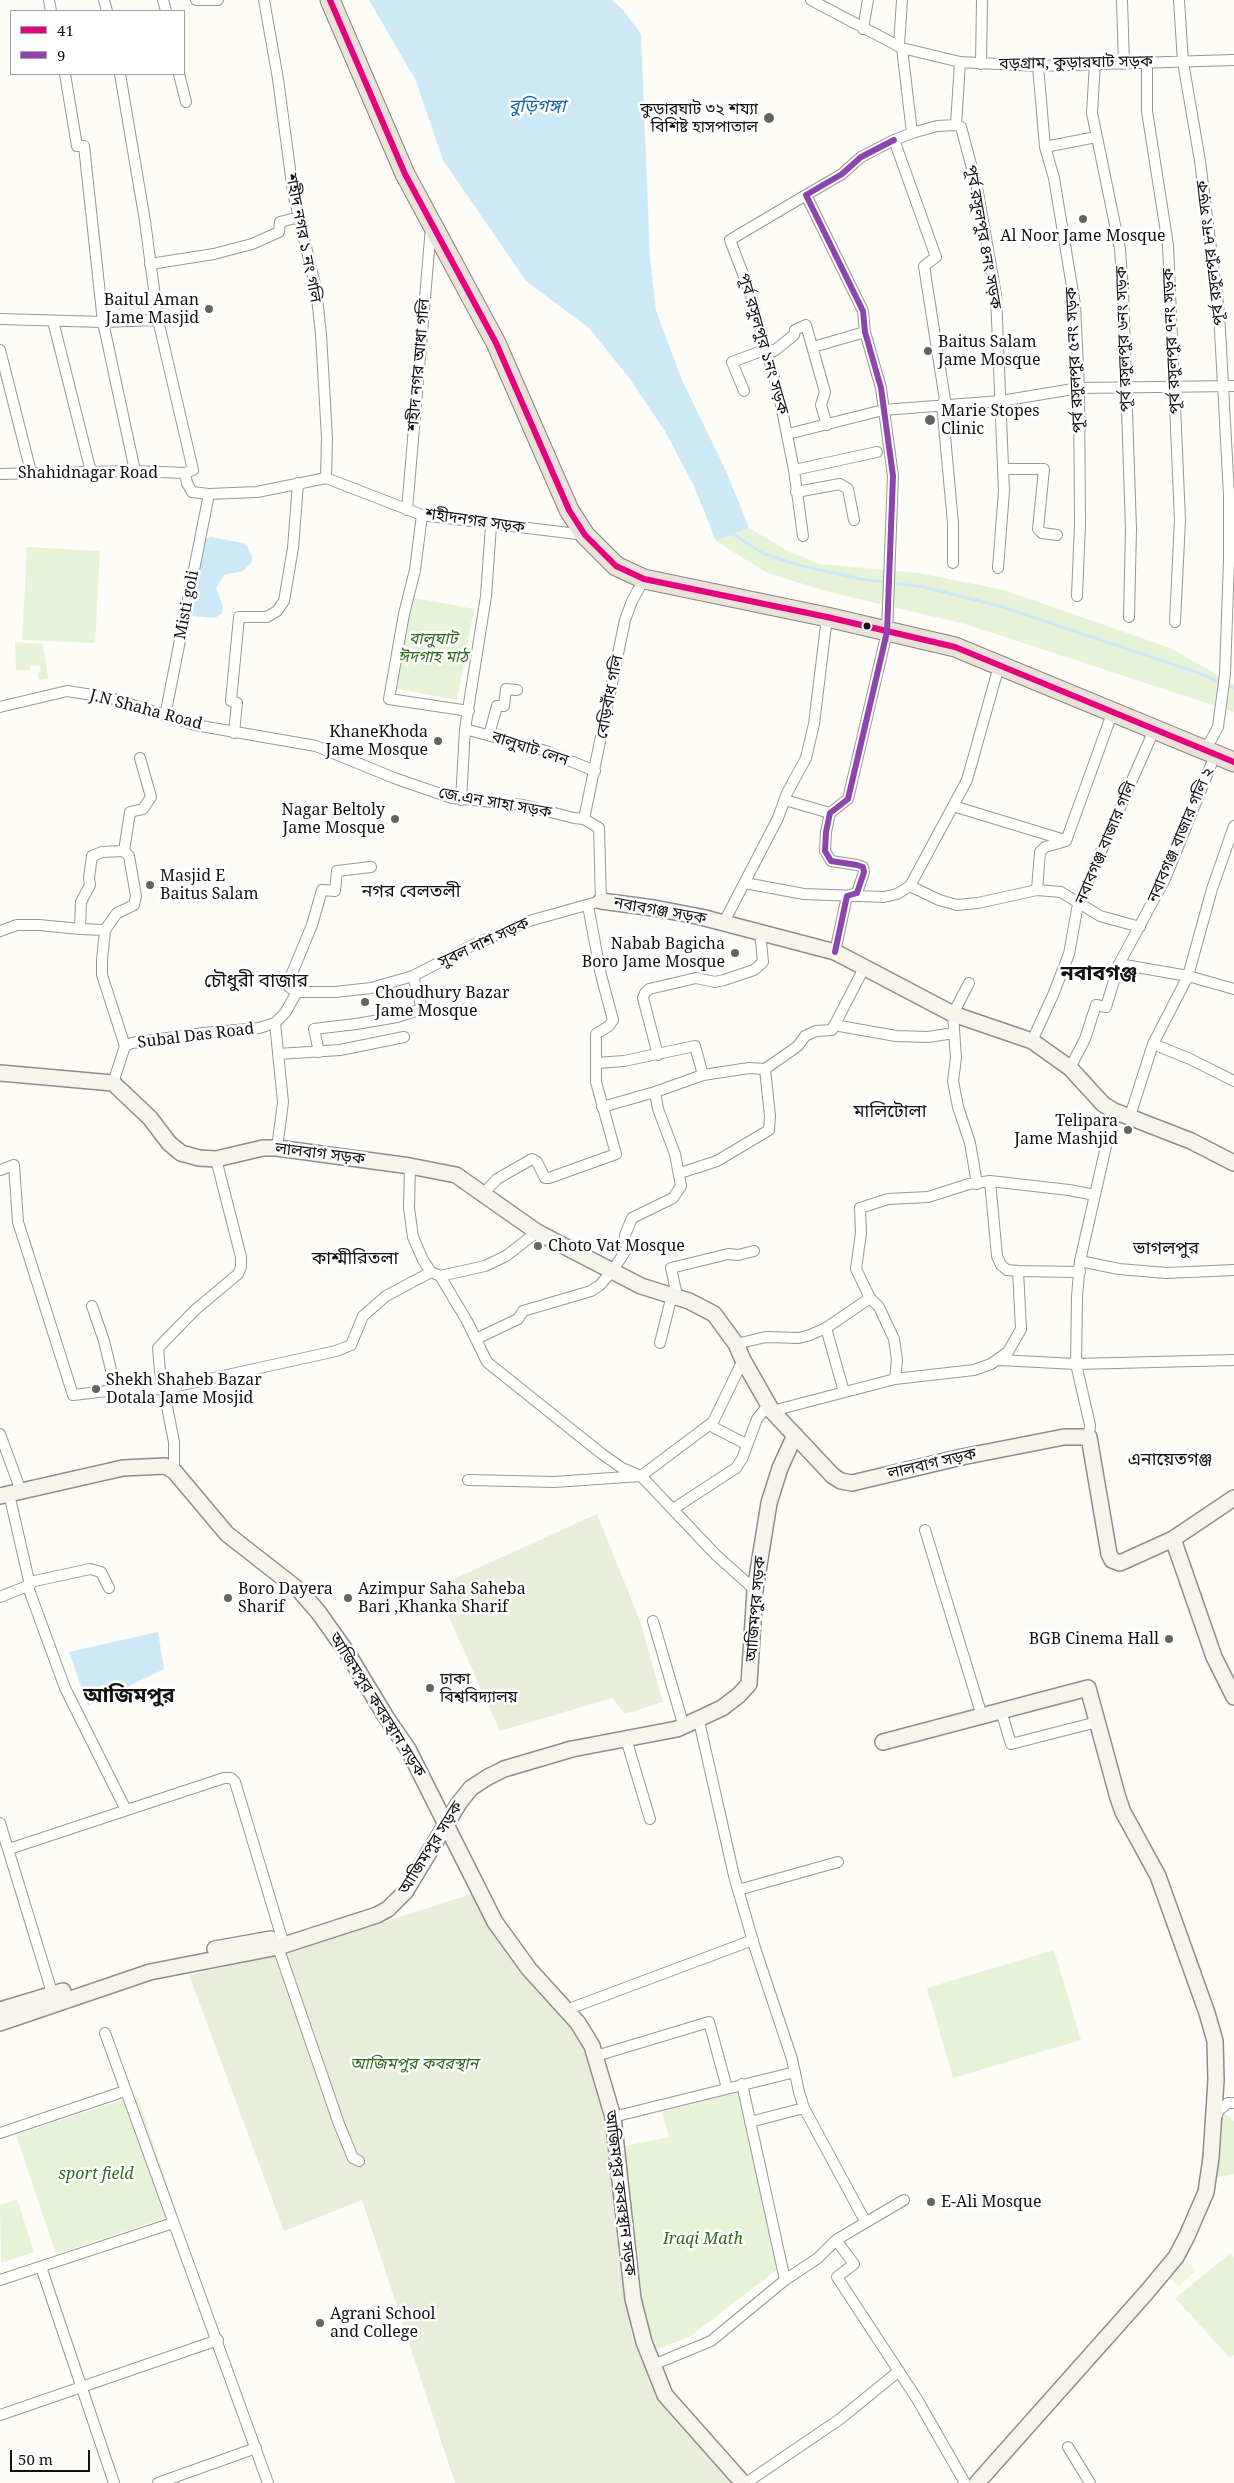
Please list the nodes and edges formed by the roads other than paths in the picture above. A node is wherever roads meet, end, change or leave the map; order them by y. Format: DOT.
graph roads {
  1 [pos="196,0"];
  2 [pos="218,0"];
  3 [pos="264,0"];
  4 [pos="330,0"];
  5 [pos="868,0"];
  6 [pos="902,0"];
  7 [pos="982,0"];
  8 [pos="1122,0"];
  9 [pos="1179,0"];
  10 [pos="815,1"];
  11 [pos="863,29"];
  12 [pos="900,47"];
  13 [pos="1234,60"];
  14 [pos="960,62"];
  15 [pos="1147,62"];
  16 [pos="1183,62"];
  17 [pos="1095,63"];
  18 [pos="981,64"];
  19 [pos="1124,64"];
  20 [pos="1038,66"];
  21 [pos="64,75"];
  22 [pos="120,75"];
  23 [pos="179,75"];
  24 [pos="186,102"];
  25 [pos="956,125"];
  26 [pos="912,133"];
  27 [pos="1096,137"];
  28 [pos="894,140"];
  29 [pos="1045,147"];
  30 [pos="806,195"];
  31 [pos="299,217"];
  32 [pos="431,220"];
  33 [pos="150,264"];
  34 [pos="0,319"];
  35 [pos="53,320"];
  36 [pos="158,320"];
  37 [pos="103,322"];
  38 [pos="865,332"];
  39 [pos="813,347"];
  40 [pos="767,349"];
  41 [pos="0,350"];
  42 [pos="1174,386"];
  43 [pos="1234,386"];
  44 [pos="1126,387"];
  45 [pos="1223,387"];
  46 [pos="1080,388"];
  47 [pos="744,391"];
  48 [pos="1001,401"];
  49 [pos="942,404"];
  50 [pos="883,410"];
  51 [pos="827,425"];
  52 [pos="788,434"];
  53 [pos="877,452"];
  54 [pos="1003,469"];
  55 [pos="794,470"];
  56 [pos="135,471"];
  57 [pos="31,472"];
  58 [pos="91,472"];
  59 [pos="180,473"];
  60 [pos="0,474"];
  61 [pos="326,478"];
  62 [pos="298,483"];
  63 [pos="796,492"];
  64 [pos="209,494"];
  65 [pos="407,510"];
  66 [pos="422,515"];
  67 [pos="854,520"];
  68 [pos="491,524"];
  69 [pos="1057,534"];
  70 [pos="585,535"];
  71 [pos="803,536"];
  72 [pos="1232,560"];
  73 [pos="953,563"];
  74 [pos="998,568"];
  75 [pos="644,579"];
  76 [pos="1077,596"];
  77 [pos="827,617"];
  78 [pos="1129,617"];
  79 [pos="1176,622"];
  80 [pos="888,626"];
  81 [pos="999,666"];
  82 [pos="518,690"];
  83 [pos="0,707"];
  84 [pos="469,712"];
  85 [pos="1113,712"];
  86 [pos="1221,715"];
  87 [pos="165,716"];
  88 [pos="465,729"];
  89 [pos="1154,730"];
  90 [pos="234,733"];
  91 [pos="489,735"];
  92 [pos="1211,752"];
  93 [pos="140,758"];
  94 [pos="1234,762"];
  95 [pos="595,770"];
  96 [pos="461,800"];
  97 [pos="785,800"];
  98 [pos="953,806"];
  99 [pos="830,813"];
  100 [pos="584,819"];
  101 [pos="1234,826"];
  102 [pos="1066,841"];
  103 [pos="124,851"];
  104 [pos="371,867"];
  105 [pos="745,883"];
  106 [pos="910,886"];
  107 [pos="1037,890"];
  108 [pos="847,896"];
  109 [pos="595,903"];
  110 [pos="1078,904"];
  111 [pos="723,924"];
  112 [pos="1140,927"];
  113 [pos="80,929"];
  114 [pos="106,930"];
  115 [pos="0,931"];
  116 [pos="760,931"];
  117 [pos="835,952"];
  118 [pos="1119,964"];
  119 [pos="864,968"];
  120 [pos="413,976"];
  121 [pos="1188,976"];
  122 [pos="969,983"];
  123 [pos="1234,989"];
  124 [pos="296,992"];
  125 [pos="953,1014"];
  126 [pos="275,1022"];
  127 [pos="834,1025"];
  128 [pos="954,1034"];
  129 [pos="404,1037"];
  130 [pos="1032,1041"];
  131 [pos="1153,1044"];
  132 [pos="125,1046"];
  133 [pos="319,1052"];
  134 [pos="278,1054"];
  135 [pos="658,1055"];
  136 [pos="597,1063"];
  137 [pos="1070,1068"];
  138 [pos="766,1069"];
  139 [pos="0,1073"];
  140 [pos="703,1076"];
  141 [pos="1234,1082"];
  142 [pos="113,1083"];
  143 [pos="655,1092"];
  144 [pos="602,1107"];
  145 [pos="1114,1111"];
  146 [pos="1130,1116"];
  147 [pos="277,1148"];
  148 [pos="216,1159"];
  149 [pos="1234,1163"];
  150 [pos="410,1166"];
  151 [pos="0,1170"];
  152 [pos="680,1173"];
  153 [pos="990,1181"];
  154 [pos="977,1184"];
  155 [pos="483,1194"];
  156 [pos="1095,1195"];
  157 [pos="537,1232"];
  158 [pos="754,1252"];
  159 [pos="1080,1261"];
  160 [pos="613,1270"];
  161 [pos="1234,1270"];
  162 [pos="1018,1271"];
  163 [pos="1080,1272"];
  164 [pos="436,1274"];
  165 [pos="672,1296"];
  166 [pos="870,1298"];
  167 [pos="92,1306"];
  168 [pos="826,1328"];
  169 [pos="476,1339"];
  170 [pos="660,1343"];
  171 [pos="736,1344"];
  172 [pos="743,1360"];
  173 [pos="999,1360"];
  174 [pos="1234,1360"];
  175 [pos="1076,1364"];
  176 [pos="895,1379"];
  177 [pos="164,1389"];
  178 [pos="116,1390"];
  179 [pos="844,1392"];
  180 [pos="770,1408"];
  181 [pos="709,1425"];
  182 [pos="792,1431"];
  183 [pos="0,1434"];
  184 [pos="1089,1437"];
  185 [pos="746,1444"];
  186 [pos="12,1466"];
  187 [pos="174,1472"];
  188 [pos="641,1476"];
  189 [pos="468,1480"];
  190 [pos="8,1494"];
  191 [pos="1234,1498"];
  192 [pos="673,1509"];
  193 [pos="925,1530"];
  194 [pos="1173,1539"];
  195 [pos="29,1585"];
  196 [pos="108,1588"];
  197 [pos="752,1588"];
  198 [pos="0,1597"];
  199 [pos="653,1621"];
  200 [pos="1229,1675"];
  201 [pos="1234,1697"];
  202 [pos="1001,1711"];
  203 [pos="982,1716"];
  204 [pos="698,1720"];
  205 [pos="1097,1722"];
  206 [pos="683,1723"];
  207 [pos="626,1739"];
  208 [pos="883,1742"];
  209 [pos="126,1810"];
  210 [pos="650,1819"];
  211 [pos="444,1821"];
  212 [pos="0,1823"];
  213 [pos="9,1849"];
  214 [pos="838,1862"];
  215 [pos="738,1890"];
  216 [pos="753,1940"];
  217 [pos="281,1943"];
  218 [pos="54,1999"];
  219 [pos="0,2010"];
  220 [pos="566,2010"];
  221 [pos="0,2023"];
  222 [pos="104,2034"];
  223 [pos="596,2056"];
  224 [pos="796,2072"];
  225 [pos="742,2084"];
  226 [pos="727,2088"];
  227 [pos="125,2091"];
  228 [pos="1234,2103"];
  229 [pos="804,2108"];
  230 [pos="613,2118"];
  231 [pos="750,2122"];
  232 [pos="1212,2125"];
  233 [pos="1,2130"];
  234 [pos="360,2161"];
  235 [pos="904,2200"];
  236 [pos="865,2221"];
  237 [pos="173,2223"];
  238 [pos="836,2240"];
  239 [pos="42,2267"];
  240 [pos="0,2280"];
  241 [pos="785,2280"];
  242 [pos="218,2340"];
  243 [pos="653,2365"];
  244 [pos="899,2371"];
  245 [pos="82,2387"];
  246 [pos="0,2415"];
  247 [pos="1068,2447"];
  248 [pos="256,2448"];
  249 [pos="114,2483"];
  250 [pos="158,2483"];
  251 [pos="268,2483"];
  252 [pos="744,2483"];
  253 [pos="965,2483"];
  254 [pos="977,2483"];
  255 [pos="1090,2483"];
  1 -- 2 [label="street"];
  3 -- 31 [label="street, শহীদ নগর ১ নং গলি"];
  4 -- 32 [label="highway"];
  5 -- 11 [label="street"];
  6 -- 12 [label="street"];
  7 -- 18 [label="street"];
  8 -- 19 [label="street"];
  9 -- 16 [label="street, পূর্ব রসুলপুর ৮নং সড়ক"];
  10 -- 11 [label="street, বড়গ্রাম, কুড়ারঘাট সড়ক"];
  11 -- 12 [label="street, বড়গ্রাম, কুড়ারঘাট সড়ক"];
  12 -- 14 [label="street, বড়গ্রাম, কুড়ারঘাট সড়ক"];
  12 -- 26 [label="street"];
  13 -- 16 [label="street, বড়গ্রাম, কুড়ারঘাট সড়ক"];
  14 -- 18 [label="street, বড়গ্রাম, কুড়ারঘাট সড়ক"];
  14 -- 25 [label="street, পূর্ব রসুলপুর ৪নং সড়ক"];
  15 -- 16 [label="street, বড়গ্রাম, কুড়ারঘাট সড়ক"];
  15 -- 19 [label="street, বড়গ্রাম, কুড়ারঘাট সড়ক"];
  15 -- 42 [label="street, পূর্ব রসুলপুর ৭নং সড়ক"];
  16 -- 45 [label="street, পূর্ব রসুলপুর ৮নং সড়ক"];
  17 -- 19 [label="street, বড়গ্রাম, কুড়ারঘাট সড়ক"];
  17 -- 20 [label="street, বড়গ্রাম, কুড়ারঘাট সড়ক"];
  17 -- 27 [label="street, পূর্ব রসুলপুর ৬নং সড়ক"];
  18 -- 20 [label="street, বড়গ্রাম, কুড়ারঘাট সড়ক"];
  20 -- 29 [label="street, পূর্ব রসুলপুর ৫নং সড়ক"];
  21 -- 37 [label="street"];
  22 -- 33 [label="street"];
  23 -- 24 [label="street"];
  25 -- 26 [label="street"];
  25 -- 48 [label="street, পূর্ব রসুলপুর ৪নং সড়ক"];
  26 -- 28 [label="street"];
  27 -- 29 [label="street"];
  27 -- 44 [label="street, পূর্ব রসুলপুর ৬নং সড়ক"];
  28 -- 30 [label="street"];
  28 -- 49 [label="street"];
  29 -- 46 [label="street, পূর্ব রসুলপুর ৫নং সড়ক"];
  30 -- 38 [label="street"];
  30 -- 40 [label="street, পূর্ব রসুলপুর ১নং সড়ক"];
  31 -- 33 [label="street"];
  31 -- 61 [label="street, শহীদ নগর ১ নং গলি"];
  32 -- 65 [label="street, শহীদ নগর আধা গলি"];
  32 -- 70 [label="highway"];
  33 -- 36 [label="street"];
  34 -- 35 [label="street"];
  35 -- 37 [label="street"];
  35 -- 58 [label="street"];
  36 -- 37 [label="street"];
  36 -- 59 [label="street"];
  37 -- 56 [label="street"];
  38 -- 39 [label="street"];
  38 -- 50 [label="street"];
  39 -- 40 [label="street"];
  39 -- 51 [label="street"];
  40 -- 47 [label="street"];
  40 -- 52 [label="street, পূর্ব রসুলপুর ১নং সড়ক"];
  41 -- 57 [label="street"];
  42 -- 44 [label="street"];
  42 -- 45 [label="street"];
  42 -- 79 [label="street, পূর্ব রসুলপুর ৭নং সড়ক"];
  43 -- 45 [label="street"];
  44 -- 46 [label="street"];
  44 -- 78 [label="street, পূর্ব রসুলপুর ৬নং সড়ক"];
  45 -- 72 [label="street, পূর্ব রসুলপুর ৮নং সড়ক"];
  46 -- 48 [label="street"];
  46 -- 76 [label="street, পূর্ব রসুলপুর ৫নং সড়ক"];
  48 -- 49 [label="street"];
  48 -- 54 [label="street, পূর্ব রসুলপুর ৪নং সড়ক"];
  49 -- 50 [label="street"];
  49 -- 73 [label="street"];
  50 -- 51 [label="street"];
  50 -- 80 [label="street"];
  51 -- 52 [label="street"];
  52 -- 55 [label="street, পূর্ব রসুলপুর ১নং সড়ক"];
  53 -- 55 [label="street"];
  54 -- 69 [label="street"];
  54 -- 74 [label="street, পূর্ব রসুলপুর ৪নং সড়ক"];
  55 -- 63 [label="street, পূর্ব রসুলপুর ১নং সড়ক"];
  56 -- 58 [label="street, Shahidnagar Road"];
  56 -- 59 [label="street, Shahidnagar Road"];
  57 -- 58 [label="street, Shahidnagar Road"];
  57 -- 60 [label="street, Shahidnagar Road"];
  59 -- 64 [label="street"];
  61 -- 62 [label="street"];
  61 -- 65 [label="street, শহীদনগর সড়ক"];
  62 -- 64 [label="street"];
  62 -- 90 [label="street"];
  63 -- 67 [label="street"];
  63 -- 71 [label="street, পূর্ব রসুলপুর ১নং সড়ক"];
  64 -- 87 [label="street, Misti goli"];
  65 -- 66 [label="street, শহীদনগর সড়ক"];
  66 -- 68 [label="street, শহীদনগর সড়ক"];
  66 -- 84 [label="street"];
  68 -- 70 [label="street, শহীদনগর সড়ক"];
  68 -- 84 [label="street"];
  70 -- 75 [label="highway"];
  72 -- 86 [label="street, পূর্ব রসুলপুর ৮নং সড়ক"];
  75 -- 77 [label="highway"];
  75 -- 95 [label="street, বেড়িবাঁধ গলি"];
  77 -- 80 [label="highway"];
  77 -- 97 [label="street"];
  80 -- 81 [label="highway"];
  80 -- 99 [label="street"];
  81 -- 85 [label="highway"];
  81 -- 98 [label="street"];
  82 -- 91 [label="street"];
  83 -- 87 [label="street, J.N Shaha Road"];
  84 -- 88 [label="street"];
  85 -- 89 [label="highway"];
  85 -- 102 [label="street"];
  86 -- 92 [label="street, নবাবগঞ্জ বাজার গলি ২"];
  87 -- 90 [label="street, J.N Shaha Road"];
  88 -- 91 [label="street, বালুঘাট লেন"];
  88 -- 96 [label="street"];
  89 -- 92 [label="highway"];
  89 -- 110 [label="street, নবাবগঞ্জ বাজার গলি"];
  90 -- 96 [label="street, জে.এন সাহা সড়ক"];
  91 -- 95 [label="street, বালুঘাট লেন"];
  92 -- 94 [label="highway"];
  92 -- 112 [label="street, নবাবগঞ্জ বাজার গলি ২"];
  93 -- 103 [label="street"];
  95 -- 100 [label="street, বেড়িবাঁধ গলি"];
  96 -- 100 [label="street, জে.এন সাহা সড়ক"];
  97 -- 99 [label="street"];
  97 -- 105 [label="street"];
  98 -- 102 [label="street"];
  98 -- 106 [label="street"];
  99 -- 108 [label="street"];
  100 -- 109 [label="street"];
  101 -- 121 [label="street"];
  102 -- 107 [label="street"];
  103 -- 113 [label="street"];
  103 -- 114 [label="street"];
  104 -- 124 [label="street"];
  105 -- 108 [label="street"];
  105 -- 111 [label="street"];
  106 -- 107 [label="street"];
  106 -- 108 [label="street"];
  107 -- 110 [label="street"];
  108 -- 117 [label="street"];
  109 -- 111 [label="street, নবাবগঞ্জ সড়ক"];
  109 -- 120 [label="street, সুবল দাশ সড়ক"];
  109 -- 136 [label="street"];
  110 -- 112 [label="street"];
  110 -- 130 [label="street, নবাবগঞ্জ বাজার গলি"];
  111 -- 116 [label="street, নবাবগঞ্জ সড়ক"];
  112 -- 118 [label="street, নবাবগঞ্জ বাজার গলি ২"];
  113 -- 114 [label="street"];
  113 -- 115 [label="street"];
  114 -- 132 [label="street"];
  116 -- 117 [label="street, নবাবগঞ্জ সড়ক"];
  116 -- 135 [label="street"];
  117 -- 119 [label="street, নবাবগঞ্জ সড়ক"];
  118 -- 121 [label="street"];
  118 -- 137 [label="street, নবাবগঞ্জ বাজার গলি ২"];
  119 -- 125 [label="street, নবাবগঞ্জ সড়ক"];
  119 -- 127 [label="street"];
  120 -- 124 [label="street"];
  120 -- 133 [label="street"];
  121 -- 123 [label="street"];
  121 -- 131 [label="street"];
  122 -- 125 [label="street"];
  124 -- 126 [label="street, Subal Das Road"];
  125 -- 128 [label="street"];
  125 -- 130 [label="street, নবাবগঞ্জ সড়ক"];
  126 -- 132 [label="street, Subal Das Road"];
  126 -- 134 [label="street, Subal Das Road"];
  127 -- 128 [label="street"];
  127 -- 138 [label="street"];
  128 -- 154 [label="street"];
  129 -- 133 [label="street"];
  130 -- 137 [label="street, নবাবগঞ্জ সড়ক"];
  131 -- 141 [label="street"];
  131 -- 146 [label="street"];
  132 -- 142 [label="street, Subal Das Road"];
  133 -- 134 [label="street"];
  134 -- 147 [label="street, Subal Das Road"];
  135 -- 136 [label="street"];
  135 -- 140 [label="street"];
  136 -- 144 [label="street"];
  137 -- 145 [label="street, নবাবগঞ্জ সড়ক"];
  138 -- 140 [label="street"];
  138 -- 152 [label="street"];
  139 -- 142 [label="street"];
  140 -- 143 [label="street"];
  142 -- 148 [label="street, লালবাগ সড়ক"];
  143 -- 144 [label="street"];
  143 -- 152 [label="street"];
  144 -- 155 [label="street"];
  145 -- 146 [label="street"];
  145 -- 156 [label="street"];
  146 -- 149 [label="street"];
  147 -- 148 [label="street, লালবাগ সড়ক"];
  147 -- 150 [label="street, লালবাগ সড়ক"];
  148 -- 177 [label="street"];
  150 -- 155 [label="street, লালবাগ সড়ক"];
  150 -- 164 [label="street"];
  151 -- 178 [label="street"];
  152 -- 160 [label="street"];
  153 -- 154 [label="street"];
  153 -- 156 [label="street"];
  153 -- 162 [label="street"];
  154 -- 166 [label="street"];
  155 -- 157 [label="street, লালবাগ সড়ক"];
  156 -- 159 [label="street"];
  157 -- 160 [label="street, লালবাগ সড়ক"];
  157 -- 164 [label="street"];
  158 -- 165 [label="street"];
  159 -- 161 [label="street"];
  159 -- 163 [label="street"];
  160 -- 165 [label="street, লালবাগ সড়ক"];
  160 -- 169 [label="street"];
  162 -- 163 [label="street"];
  162 -- 173 [label="street"];
  163 -- 175 [label="street"];
  164 -- 169 [label="street"];
  164 -- 177 [label="street"];
  165 -- 170 [label="street"];
  165 -- 171 [label="street, লালবাগ সড়ক"];
  166 -- 168 [label="street"];
  166 -- 176 [label="street"];
  167 -- 178 [label="street"];
  168 -- 171 [label="street"];
  168 -- 179 [label="street"];
  169 -- 188 [label="street"];
  171 -- 172 [label="street, লালবাগ সড়ক"];
  172 -- 180 [label="street, লালবাগ সড়ক"];
  172 -- 181 [label="street"];
  173 -- 175 [label="street"];
  173 -- 176 [label="street"];
  174 -- 175 [label="street"];
  175 -- 184 [label="street"];
  176 -- 179 [label="street"];
  177 -- 178 [label="street"];
  177 -- 187 [label="street"];
  179 -- 180 [label="street"];
  180 -- 182 [label="street, লালবাগ সড়ক"];
  180 -- 185 [label="street"];
  181 -- 185 [label="street"];
  181 -- 188 [label="street"];
  182 -- 184 [label="street, লালবাগ সড়ক"];
  182 -- 197 [label="street, আজিমপুর সড়ক"];
  183 -- 186 [label="street"];
  184 -- 194 [label="street"];
  185 -- 192 [label="street"];
  186 -- 190 [label="street"];
  186 -- 190 [label="street"];
  187 -- 190 [label="street"];
  187 -- 211 [label="street, আজিমপুর কবরস্থান সড়ক"];
  188 -- 189 [label="street"];
  188 -- 192 [label="street"];
  190 -- 195 [label="street"];
  191 -- 194 [label="street"];
  192 -- 197 [label="street"];
  193 -- 203 [label="street"];
  194 -- 200 [label="street"];
  195 -- 196 [label="street"];
  195 -- 198 [label="street"];
  195 -- 209 [label="street"];
  197 -- 204 [label="street, আজিমপুর সড়ক"];
  197 -- 206 [label="street, আজিমপুর সড়ক"];
  199 -- 206 [label="street"];
  200 -- 201 [label="street"];
  202 -- 203 [label="street"];
  202 -- 205 [label="street"];
  202 -- 205 [label="street"];
  203 -- 208 [label="street"];
  204 -- 206 [label="street, আজিমপুর সড়ক"];
  204 -- 215 [label="street"];
  205 -- 232 [label="street"];
  206 -- 207 [label="street, আজিমপুর সড়ক"];
  206 -- 211 [label="street, আজিমপুর সড়ক"];
  207 -- 210 [label="street"];
  207 -- 211 [label="street, আজিমপুর সড়ক"];
  209 -- 213 [label="street"];
  209 -- 217 [label="street"];
  211 -- 217 [label="street, আজিমপুর সড়ক"];
  211 -- 220 [label="street, আজিমপুর কবরস্থান সড়ক"];
  212 -- 213 [label="street"];
  213 -- 218 [label="street"];
  214 -- 215 [label="street"];
  215 -- 216 [label="street"];
  216 -- 220 [label="street"];
  216 -- 224 [label="street"];
  217 -- 218 [label="street, আজিমপুর সড়ক"];
  217 -- 234 [label="street"];
  218 -- 219 [label="street, আজিমপুর সড়ক"];
  218 -- 221 [label="street, আজিমপুর সড়ক"];
  220 -- 223 [label="street, আজিমপুর কবরস্থান সড়ক"];
  222 -- 227 [label="street"];
  223 -- 226 [label="street"];
  223 -- 230 [label="street, আজিমপুর কবরস্থান সড়ক"];
  224 -- 225 [label="street"];
  224 -- 229 [label="street"];
  225 -- 226 [label="street"];
  225 -- 231 [label="street"];
  226 -- 230 [label="street"];
  227 -- 233 [label="street"];
  227 -- 237 [label="street"];
  228 -- 232 [label="street"];
  229 -- 231 [label="street"];
  229 -- 236 [label="street"];
  230 -- 243 [label="street, আজিমপুর কবরস্থান সড়ক"];
  231 -- 241 [label="street"];
  232 -- 254 [label="street"];
  235 -- 236 [label="street"];
  236 -- 238 [label="street"];
  237 -- 239 [label="street"];
  237 -- 242 [label="street"];
  238 -- 241 [label="street"];
  238 -- 244 [label="street"];
  239 -- 240 [label="street"];
  239 -- 245 [label="street"];
  241 -- 243 [label="street"];
  242 -- 245 [label="street"];
  242 -- 248 [label="street"];
  243 -- 252 [label="street, আজিমপুর কবরস্থান সড়ক"];
  244 -- 252 [label="street"];
  244 -- 253 [label="street"];
  245 -- 246 [label="street"];
  245 -- 249 [label="street"];
  247 -- 255 [label="street"];
  248 -- 250 [label="street"];
  248 -- 251 [label="street"];
}
